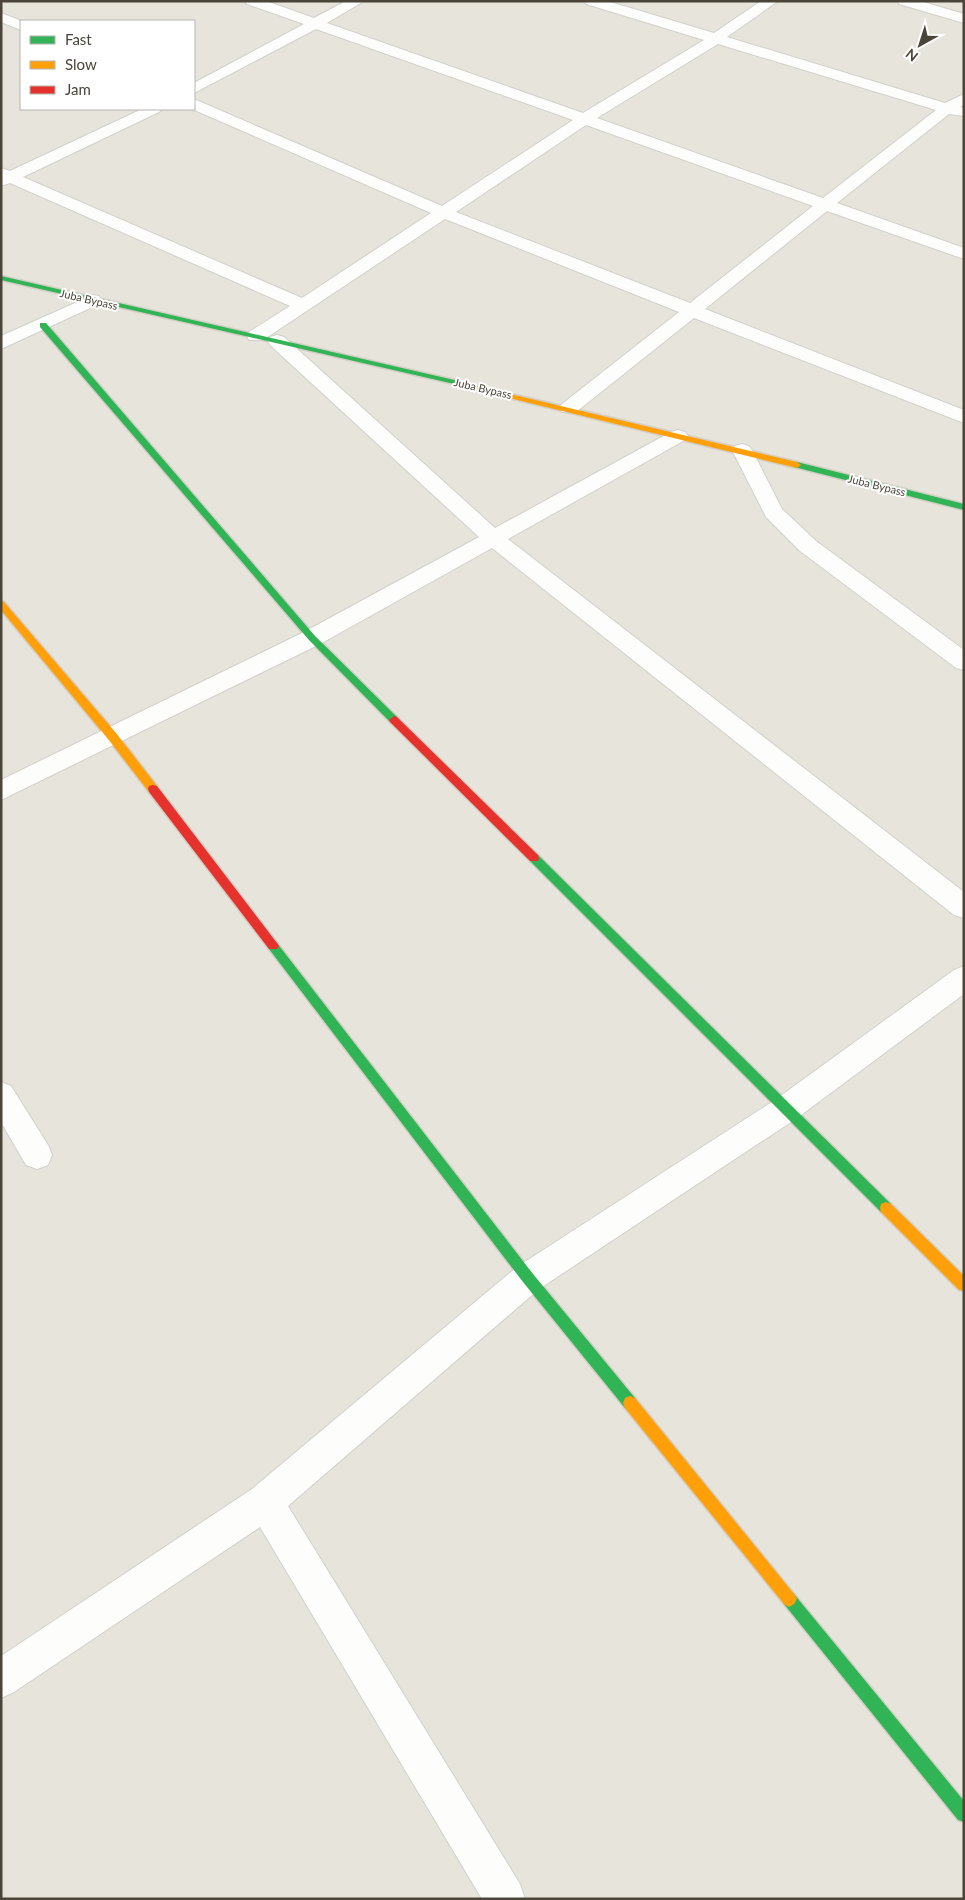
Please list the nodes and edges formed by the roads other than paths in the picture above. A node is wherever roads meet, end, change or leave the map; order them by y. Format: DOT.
graph roads {
  1 [pos="252,1"];
  2 [pos="357,1"];
  3 [pos="591,1"];
  4 [pos="771,1"];
  5 [pos="904,1"];
  6 [pos="1,17"];
  7 [pos="964,19"];
  8 [pos="316,24"];
  9 [pos="20,26"];
  10 [pos="715,39"];
  11 [pos="195,88"];
  12 [pos="964,99"];
  13 [pos="195,104"];
  14 [pos="152,110"];
  15 [pos="956,110"];
  16 [pos="585,118"];
  17 [pos="4,177"];
  18 [pos="825,206"];
  19 [pos="442,212"];
  20 [pos="964,254"];
  21 [pos="1,278"];
  22 [pos="93,300"];
  23 [pos="301,304"];
  24 [pos="690,311"];
  25 [pos="43,325"];
  26 [pos="267,339"];
  27 [pos="1,343"];
  28 [pos="569,408"];
  29 [pos="964,417"];
  30 [pos="678,436"];
  31 [pos="742,450"];
  32 [pos="964,507"];
  33 [pos="494,539"];
  34 [pos="1,604"];
  35 [pos="312,638"];
  36 [pos="964,662"];
  37 [pos="112,736"];
  38 [pos="1,791"];
  39 [pos="964,907"];
  40 [pos="964,978"];
  41 [pos="1,1096"];
  42 [pos="786,1109"];
  43 [pos="37,1155"];
  44 [pos="528,1278"];
  45 [pos="964,1285"];
  46 [pos="265,1502"];
  47 [pos="1,1679"];
  48 [pos="964,1814"];
  49 [pos="505,1899"];
  1 -- 8 [label="street"];
  2 -- 8 [label="street"];
  3 -- 10 [label="street"];
  4 -- 10 [label="street"];
  5 -- 7 [label="street"];
  6 -- 9 [label="street"];
  8 -- 11 [label="street"];
  8 -- 16 [label="street"];
  10 -- 15 [label="street"];
  10 -- 16 [label="street"];
  12 -- 15 [label="street"];
  13 -- 19 [label="street"];
  14 -- 17 [label="street"];
  15 -- 18 [label="street"];
  16 -- 18 [label="street"];
  16 -- 19 [label="street"];
  17 -- 23 [label="street"];
  18 -- 20 [label="street"];
  18 -- 24 [label="street"];
  19 -- 23 [label="street"];
  19 -- 24 [label="street"];
  21 -- 22 [label="street, Juba Bypass"];
  22 -- 25 [label="street"];
  22 -- 26 [label="street, Juba Bypass"];
  23 -- 26 [label="street"];
  24 -- 28 [label="street"];
  24 -- 29 [label="street"];
  25 -- 27 [label="street"];
  25 -- 35 [label="street"];
  26 -- 28 [label="street, Juba Bypass"];
  26 -- 33 [label="street"];
  28 -- 30 [label="street, Juba Bypass"];
  30 -- 31 [label="street, Juba Bypass"];
  30 -- 33 [label="street"];
  31 -- 32 [label="street, Juba Bypass"];
  31 -- 36 [label="street"];
  33 -- 35 [label="street"];
  33 -- 39 [label="street"];
  34 -- 37 [label="street"];
  35 -- 37 [label="street"];
  35 -- 42 [label="street"];
  37 -- 38 [label="street"];
  37 -- 44 [label="street"];
  40 -- 42 [label="street"];
  41 -- 43 [label="street"];
  42 -- 44 [label="street"];
  42 -- 45 [label="street"];
  44 -- 46 [label="street"];
  44 -- 48 [label="street"];
  46 -- 47 [label="street"];
  46 -- 49 [label="street"];
}
